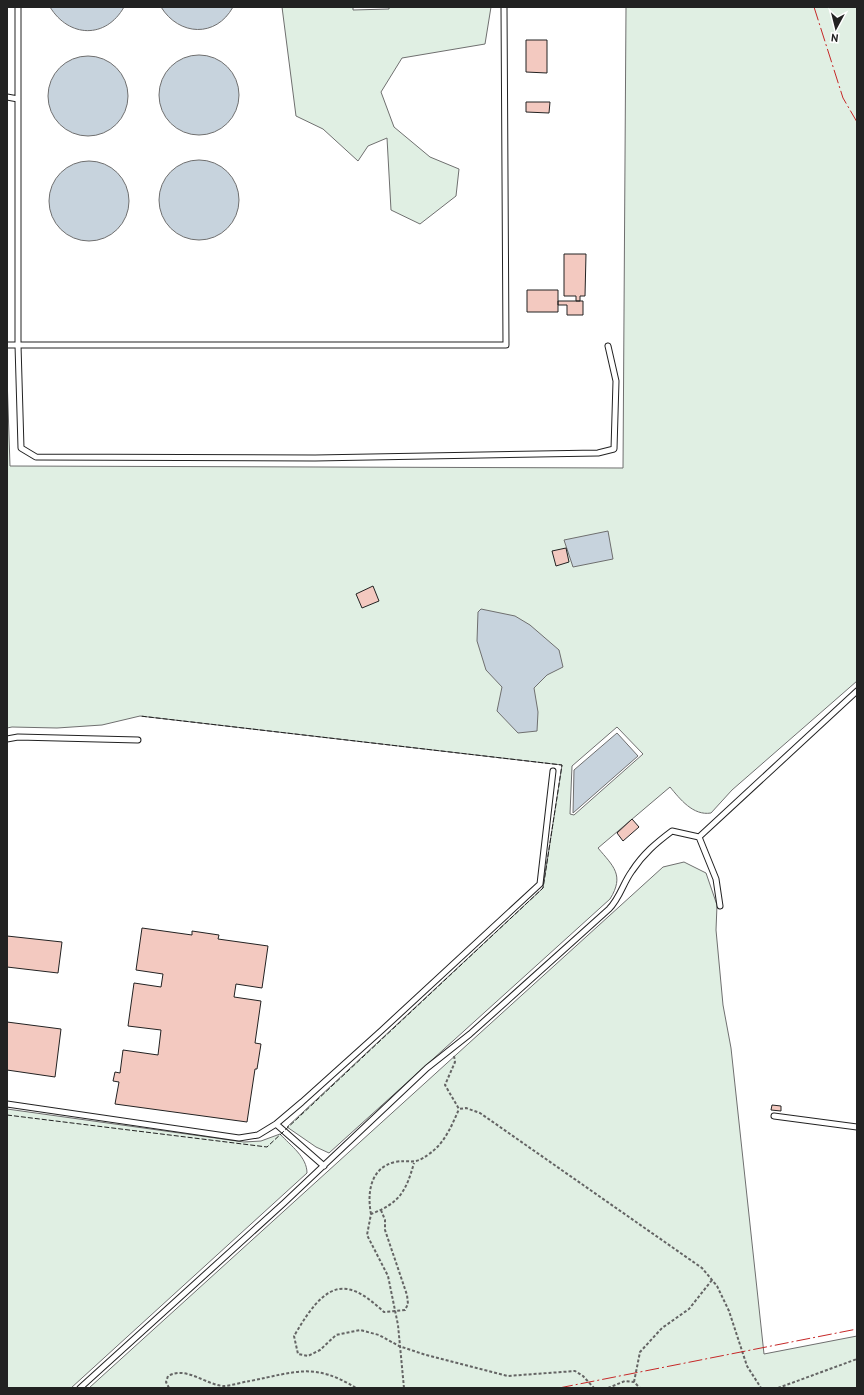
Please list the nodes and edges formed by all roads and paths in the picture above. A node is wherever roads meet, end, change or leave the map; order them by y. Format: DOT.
graph roads {
  1 [pos="18,7"];
  2 [pos="504,7"];
  3 [pos="7,97"];
  4 [pos="18,99"];
  5 [pos="7,345"];
  6 [pos="18,345"];
  7 [pos="608,346"];
  8 [pos="857,691"];
  9 [pos="7,739"];
  10 [pos="138,740"];
  11 [pos="553,771"];
  12 [pos="698,837"];
  13 [pos="720,906"];
  14 [pos="453,1048"];
  15 [pos="7,1104"];
  16 [pos="459,1109"];
  17 [pos="774,1116"];
  18 [pos="276,1124"];
  19 [pos="857,1127"];
  20 [pos="414,1163"];
  21 [pos="324,1166"];
  22 [pos="381,1210"];
  23 [pos="371,1214"];
  24 [pos="712,1280"];
  25 [pos="394,1312"];
  26 [pos="400,1346"];
  27 [pos="857,1359"];
  28 [pos="634,1382"];
  29 [pos="80,1388"];
  30 [pos="169,1388"];
  31 [pos="356,1388"];
  32 [pos="404,1388"];
  33 [pos="594,1388"];
  34 [pos="608,1388"];
  35 [pos="640,1388"];
  36 [pos="761,1388"];
  37 [pos="778,1388"];
  1 -- 4 [label="lane"];
  2 -- 6 [label="lane"];
  3 -- 4 [label="lane"];
  4 -- 6 [label="lane"];
  5 -- 6 [label="lane"];
  6 -- 7 [label="lane"];
  8 -- 12 [label="lane"];
  9 -- 10 [label="lane"];
  11 -- 18 [label="lane"];
  12 -- 13 [label="lane"];
  12 -- 14 [label="lane"];
  14 -- 16 [label="path"];
  14 -- 21 [label="lane"];
  15 -- 18 [label="lane"];
  16 -- 20 [label="path"];
  16 -- 24 [label="path"];
  17 -- 19 [label="lane"];
  18 -- 21 [label="lane"];
  20 -- 22 [label="path"];
  20 -- 23 [label="path"];
  21 -- 29 [label="lane"];
  22 -- 23 [label="path"];
  22 -- 25 [label="path"];
  23 -- 25 [label="path"];
  24 -- 28 [label="path"];
  24 -- 36 [label="path"];
  25 -- 26 [label="path"];
  25 -- 26 [label="path"];
  26 -- 32 [label="path"];
  26 -- 33 [label="path"];
  27 -- 37 [label="path"];
  28 -- 34 [label="path"];
  28 -- 35 [label="path"];
  30 -- 31 [label="path"];
}
